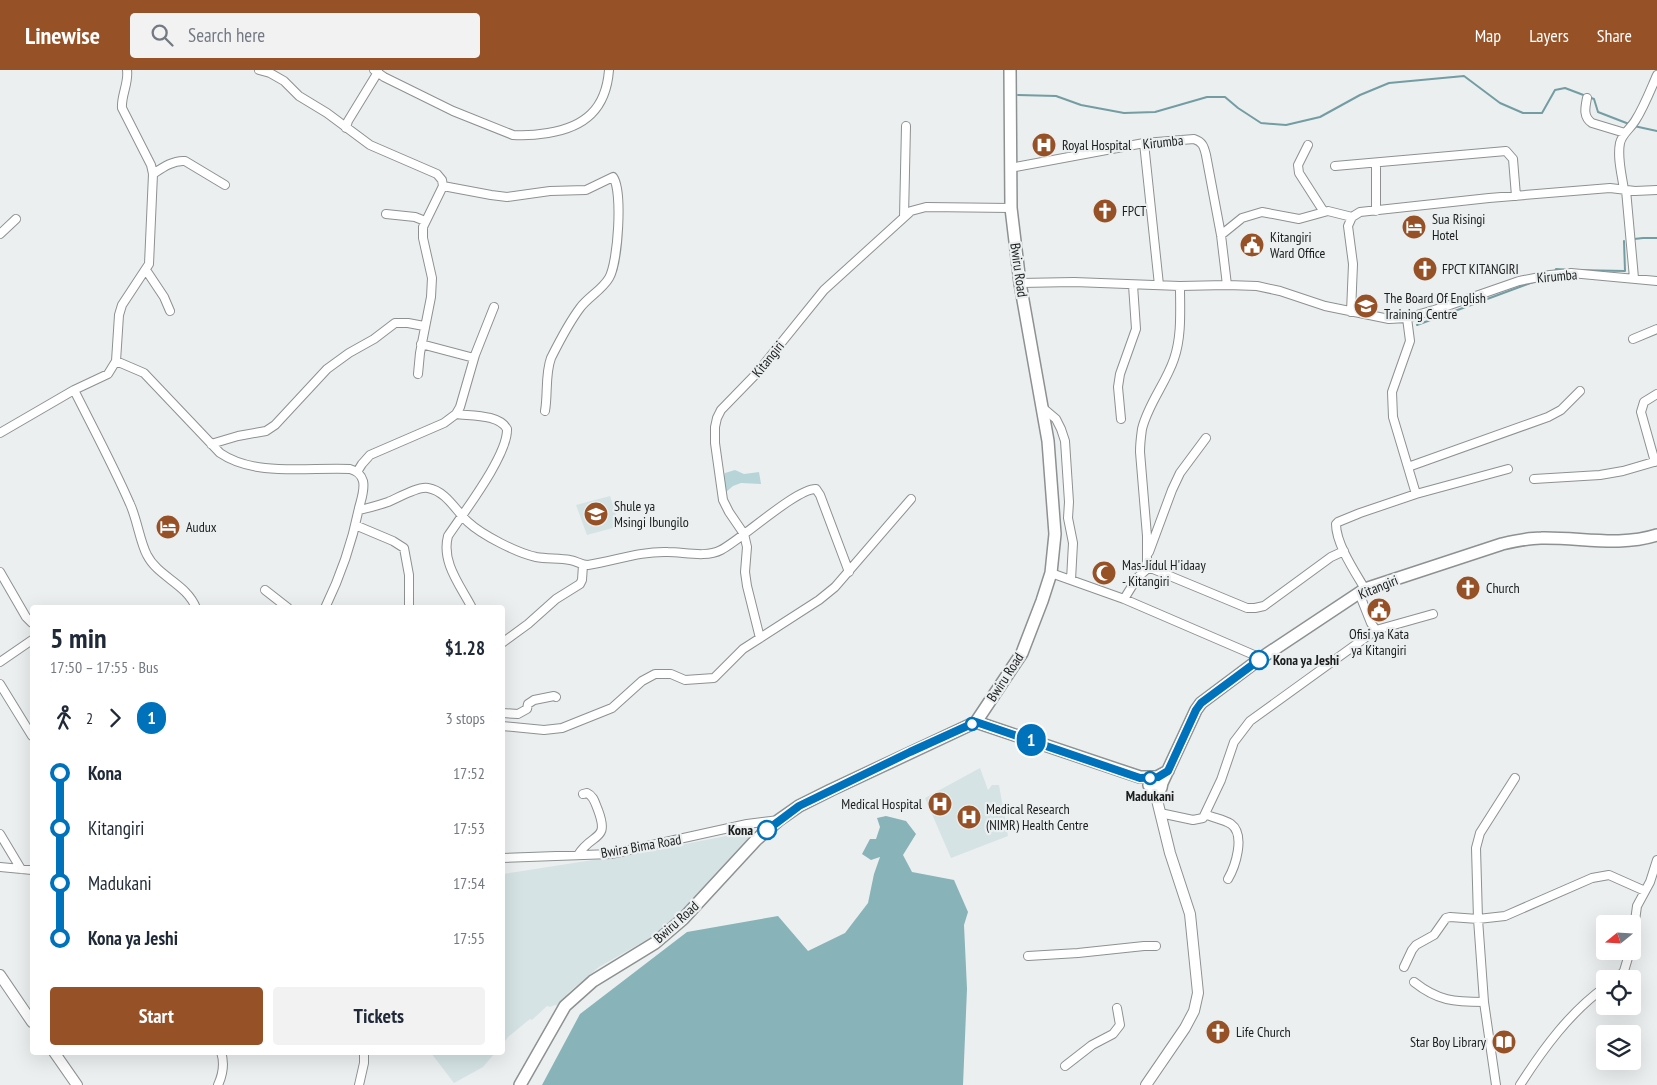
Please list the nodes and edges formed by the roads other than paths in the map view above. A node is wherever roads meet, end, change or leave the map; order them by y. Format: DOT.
graph roads {
  1 [pos="126,70"];
  2 [pos="260,70"];
  3 [pos="609,70"];
  4 [pos="1010,70"];
  5 [pos="376,71"];
  6 [pos="1657,75"];
  7 [pos="1587,98"];
  8 [pos="906,126"];
  9 [pos="346,128"];
  10 [pos="1627,131"];
  11 [pos="1144,143"];
  12 [pos="1308,145"];
  13 [pos="1376,163"];
  14 [pos="1335,166"];
  15 [pos="1010,168"];
  16 [pos="153,174"];
  17 [pos="225,186"];
  18 [pos="443,186"];
  19 [pos="1625,190"];
  20 [pos="1657,190"];
  21 [pos="1516,196"];
  22 [pos="1011,208"];
  23 [pos="1376,211"];
  24 [pos="1324,212"];
  25 [pos="386,214"];
  26 [pos="904,217"];
  27 [pos="1352,217"];
  28 [pos="16,219"];
  29 [pos="425,221"];
  30 [pos="0,234"];
  31 [pos="1221,235"];
  32 [pos="146,270"];
  33 [pos="1634,278"];
  34 [pos="1657,281"];
  35 [pos="1020,283"];
  36 [pos="1133,284"];
  37 [pos="1159,285"];
  38 [pos="1227,285"];
  39 [pos="1180,286"];
  40 [pos="494,307"];
  41 [pos="170,311"];
  42 [pos="1351,312"];
  43 [pos="1407,318"];
  44 [pos="424,326"];
  45 [pos="1657,329"];
  46 [pos="1632,339"];
  47 [pos="421,344"];
  48 [pos="474,358"];
  49 [pos="116,361"];
  50 [pos="418,374"];
  51 [pos="74,390"];
  52 [pos="1580,391"];
  53 [pos="1657,394"];
  54 [pos="1043,408"];
  55 [pos="545,411"];
  56 [pos="456,414"];
  57 [pos="1121,419"];
  58 [pos="0,433"];
  59 [pos="1206,438"];
  60 [pos="211,444"];
  61 [pos="1656,461"];
  62 [pos="1408,467"];
  63 [pos="1508,469"];
  64 [pos="357,472"];
  65 [pos="1534,479"];
  66 [pos="1416,494"];
  67 [pos="911,499"];
  68 [pos="359,510"];
  69 [pos="462,514"];
  70 [pos="356,525"];
  71 [pos="744,534"];
  72 [pos="1657,534"];
  73 [pos="1344,551"];
  74 [pos="1147,556"];
  75 [pos="583,565"];
  76 [pos="1147,569"];
  77 [pos="0,572"];
  78 [pos="849,572"];
  79 [pos="1051,573"];
  80 [pos="1071,580"];
  81 [pos="265,590"];
  82 [pos="1362,591"];
  83 [pos="1124,599"];
  84 [pos="195,605"];
  85 [pos="284,605"];
  86 [pos="326,605"];
  87 [pos="409,605"];
  88 [pos="470,605"];
  89 [pos="1433,614"];
  90 [pos="30,621"];
  91 [pos="1376,630"];
  92 [pos="760,638"];
  93 [pos="30,641"];
  94 [pos="505,641"];
  95 [pos="1261,658"];
  96 [pos="0,662"];
  97 [pos="0,684"];
  98 [pos="556,697"];
  99 [pos="505,713"];
  100 [pos="976,722"];
  101 [pos="505,726"];
  102 [pos="30,733"];
  103 [pos="1515,778"];
  104 [pos="1154,785"];
  105 [pos="583,794"];
  106 [pos="1160,813"];
  107 [pos="1205,814"];
  108 [pos="779,820"];
  109 [pos="0,834"];
  110 [pos="578,855"];
  111 [pos="505,858"];
  112 [pos="1657,860"];
  113 [pos="0,867"];
  114 [pos="21,869"];
  115 [pos="30,870"];
  116 [pos="1228,880"];
  117 [pos="1645,891"];
  118 [pos="1637,915"];
  119 [pos="1478,919"];
  120 [pos="1156,946"];
  121 [pos="1028,956"];
  122 [pos="1404,967"];
  123 [pos="0,974"];
  124 [pos="1414,982"];
  125 [pos="3,985"];
  126 [pos="1596,994"];
  127 [pos="1484,1002"];
  128 [pos="1117,1008"];
  129 [pos="30,1019"];
  130 [pos="56,1055"];
  131 [pos="221,1055"];
  132 [pos="364,1055"];
  133 [pos="1065,1066"];
  134 [pos="77,1085"];
  135 [pos="218,1085"];
  136 [pos="359,1085"];
  137 [pos="520,1085"];
  138 [pos="1146,1085"];
  139 [pos="1496,1085"];
  140 [pos="1520,1085"];
  1 -- 16 [label="street"];
  2 -- 9 [label="street"];
  3 -- 5 [label="street"];
  4 -- 15 [label="main road, Bwiru Road"];
  5 -- 9 [label="street"];
  6 -- 10 [label="street"];
  7 -- 10 [label="street"];
  8 -- 26 [label="street"];
  9 -- 18 [label="street"];
  10 -- 19 [label="street"];
  11 -- 15 [label="street, Kirumba"];
  11 -- 31 [label="street, Kirumba"];
  11 -- 37 [label="street"];
  12 -- 24 [label="street"];
  13 -- 14 [label="street"];
  13 -- 21 [label="street"];
  13 -- 23 [label="street"];
  15 -- 22 [label="main road, Bwiru Road"];
  16 -- 17 [label="street"];
  16 -- 32 [label="street"];
  18 -- 29 [label="street"];
  18 -- 55 [label="street"];
  19 -- 20 [label="street"];
  19 -- 21 [label="street"];
  19 -- 33 [label="street"];
  21 -- 23 [label="street"];
  22 -- 26 [label="street, Kitangiri"];
  22 -- 35 [label="main road, Bwiru Road"];
  23 -- 27 [label="street"];
  24 -- 27 [label="street"];
  24 -- 31 [label="street"];
  25 -- 29 [label="street"];
  26 -- 71 [label="street, Kitangiri"];
  27 -- 42 [label="street"];
  28 -- 30 [label="street"];
  29 -- 44 [label="street"];
  31 -- 38 [label="street, Kirumba"];
  32 -- 41 [label="street"];
  32 -- 49 [label="street"];
  33 -- 34 [label="street, Kirumba"];
  33 -- 43 [label="street, Kirumba"];
  35 -- 36 [label="street, Kirumba"];
  35 -- 54 [label="main road, Bwiru Road"];
  36 -- 37 [label="street, Kirumba"];
  36 -- 57 [label="street"];
  37 -- 39 [label="street, Kirumba"];
  38 -- 39 [label="street, Kirumba"];
  38 -- 42 [label="street, Kirumba"];
  39 -- 74 [label="street"];
  40 -- 48 [label="street"];
  42 -- 43 [label="street, Kirumba"];
  43 -- 62 [label="street"];
  44 -- 47 [label="street"];
  44 -- 60 [label="street"];
  45 -- 46 [label="street"];
  47 -- 48 [label="street"];
  47 -- 50 [label="street"];
  48 -- 56 [label="street"];
  49 -- 51 [label="street"];
  49 -- 60 [label="street"];
  51 -- 58 [label="street"];
  51 -- 84 [label="street"];
  52 -- 62 [label="street"];
  53 -- 61 [label="street"];
  54 -- 79 [label="main road, Bwiru Road"];
  54 -- 80 [label="street"];
  56 -- 64 [label="street"];
  56 -- 69 [label="street"];
  59 -- 74 [label="street"];
  60 -- 64 [label="street"];
  61 -- 65 [label="street"];
  62 -- 66 [label="street"];
  63 -- 66 [label="street"];
  64 -- 68 [label="street"];
  66 -- 73 [label="street"];
  67 -- 78 [label="street"];
  68 -- 69 [label="street"];
  68 -- 70 [label="street"];
  69 -- 75 [label="street"];
  69 -- 88 [label="street"];
  70 -- 86 [label="street"];
  70 -- 87 [label="street"];
  71 -- 75 [label="street"];
  71 -- 78 [label="street"];
  71 -- 92 [label="street, Kitangiri"];
  72 -- 82 [label="main road, Kitangiri"];
  73 -- 76 [label="street"];
  73 -- 82 [label="street"];
  74 -- 76 [label="street"];
  75 -- 94 [label="street"];
  76 -- 83 [label="street"];
  77 -- 90 [label="street"];
  78 -- 92 [label="street"];
  79 -- 80 [label="street"];
  79 -- 100 [label="main road, Bwiru Road"];
  80 -- 83 [label="street"];
  81 -- 85 [label="street"];
  82 -- 91 [label="street"];
  82 -- 95 [label="main road, Kitangiri"];
  83 -- 95 [label="street"];
  89 -- 91 [label="street"];
  91 -- 107 [label="street"];
  92 -- 101 [label="street"];
  93 -- 96 [label="street"];
  95 -- 104 [label="main road, Kitangiri"];
  97 -- 102 [label="street"];
  98 -- 99 [label="street"];
  100 -- 104 [label="main road"];
  100 -- 108 [label="main road, Bwiru Road"];
  103 -- 119 [label="street"];
  104 -- 106 [label="street"];
  105 -- 110 [label="street"];
  106 -- 107 [label="street"];
  106 -- 138 [label="street"];
  107 -- 116 [label="street"];
  108 -- 110 [label="street, Bwira Bima Road"];
  108 -- 137 [label="main road, Bwiru Road"];
  109 -- 114 [label="street"];
  110 -- 111 [label="street, Bwira Bima Road"];
  112 -- 117 [label="street"];
  113 -- 114 [label="street"];
  114 -- 115 [label="street"];
  117 -- 118 [label="street"];
  117 -- 119 [label="street"];
  119 -- 122 [label="street"];
  119 -- 127 [label="street"];
  120 -- 121 [label="street"];
  123 -- 125 [label="street"];
  124 -- 127 [label="street"];
  125 -- 129 [label="street"];
  126 -- 140 [label="street"];
  127 -- 139 [label="street"];
  128 -- 133 [label="street"];
  130 -- 134 [label="street"];
  131 -- 135 [label="street"];
  132 -- 136 [label="street"];
}
